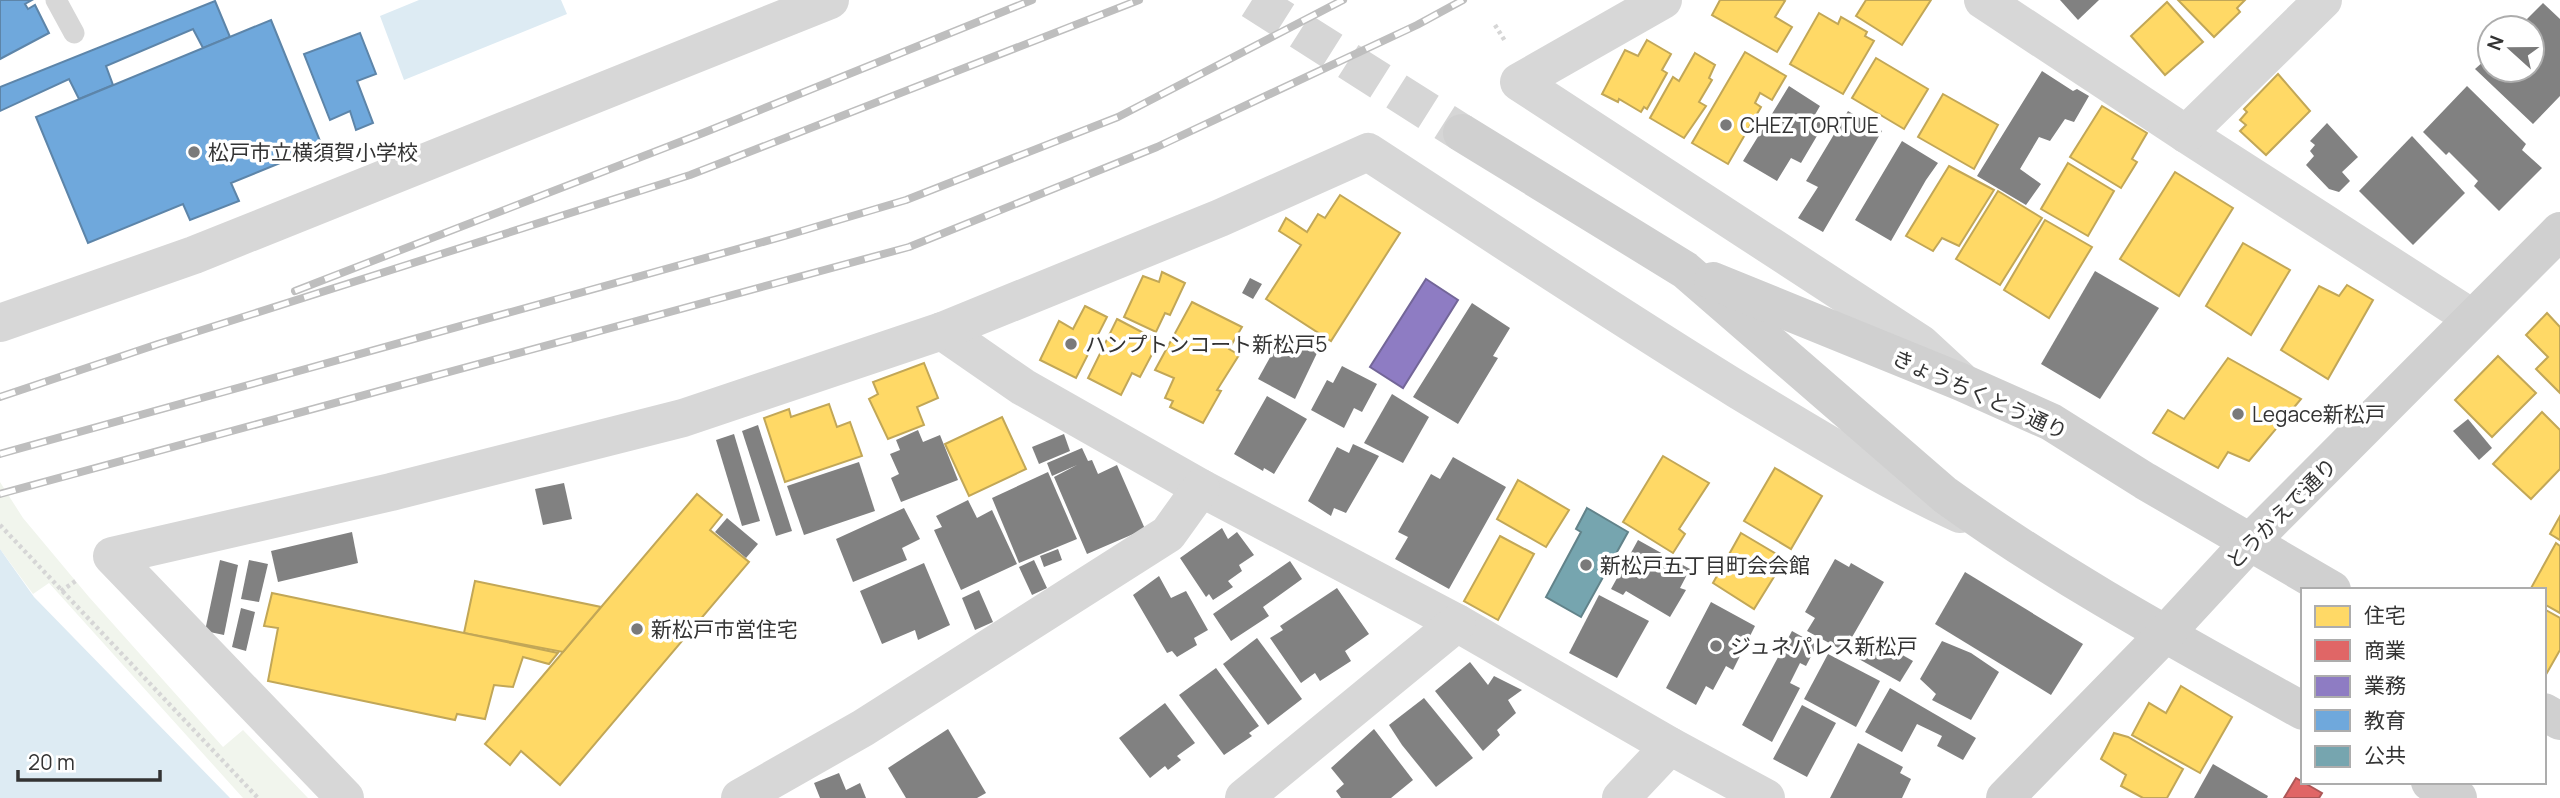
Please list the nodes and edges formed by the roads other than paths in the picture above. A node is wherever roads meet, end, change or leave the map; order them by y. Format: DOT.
graph roads {
  1 [pos="56,0"];
  2 [pos="830,0"];
  3 [pos="1663,0"];
  4 [pos="1983,0"];
  5 [pos="2322,0"];
  6 [pos="74,33"];
  7 [pos="1462,133"];
  8 [pos="2186,134"];
  9 [pos="2560,231"];
  10 [pos="1685,270"];
  11 [pos="2472,318"];
  12 [pos="0,323"];
  13 [pos="942,331"];
  14 [pos="1961,382"];
  15 [pos="1201,488"];
  16 [pos="1991,528"];
  17 [pos="2250,542"];
  18 [pos="2329,588"];
  19 [pos="1457,623"];
  20 [pos="2165,634"];
  21 [pos="2301,710"];
  22 [pos="1670,746"];
  23 [pos="2434,784"];
  24 [pos="345,798"];
  25 [pos="740,798"];
  26 [pos="1244,798"];
  27 [pos="1621,798"];
  28 [pos="1766,798"];
  29 [pos="2005,798"];
  30 [pos="2458,798"];
  1 -- 6 [label="lane"];
  2 -- 12 [label="street"];
  3 -- 14 [label="street"];
  4 -- 8 [label="street"];
  5 -- 8 [label="street"];
  7 -- 10 [label="street"];
  8 -- 11 [label="street"];
  9 -- 11 [label="street, とうかえで通り"];
  10 -- 14 [label="street, きょうちくとう通り"];
  10 -- 16 [label="street"];
  11 -- 17 [label="street, とうかえで通り"];
  13 -- 15 [label="street"];
  13 -- 16 [label="street"];
  13 -- 24 [label="street"];
  14 -- 17 [label="street, きょうちくとう通り"];
  15 -- 19 [label="street"];
  15 -- 25 [label="street"];
  16 -- 20 [label="street"];
  17 -- 18 [label="street, きょうちくとう通り"];
  17 -- 20 [label="street, とうかえで通り"];
  19 -- 22 [label="street"];
  19 -- 26 [label="street"];
  20 -- 21 [label="street"];
  20 -- 29 [label="street, とうかえで通り"];
  22 -- 27 [label="street"];
  22 -- 28 [label="street"];
  23 -- 30 [label="street"];
}
